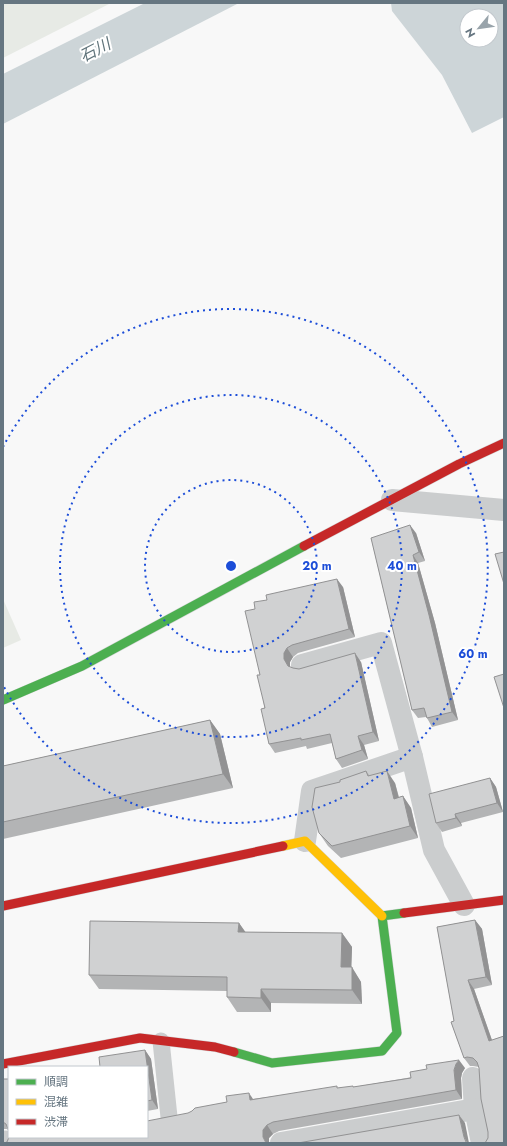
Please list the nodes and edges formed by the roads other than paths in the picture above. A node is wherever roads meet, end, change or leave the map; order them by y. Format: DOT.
graph roads {
  1 [pos="504,443"];
  2 [pos="392,500"];
  3 [pos="504,510"];
  4 [pos="302,665"];
  5 [pos="3,700"];
  6 [pos="412,757"];
  7 [pos="305,841"];
  8 [pos="504,900"];
  9 [pos="464,905"];
  10 [pos="3,906"];
  11 [pos="382,916"];
  12 [pos="161,1041"];
  13 [pos="3,1064"];
  14 [pos="473,1078"];
  15 [pos="475,1109"];
  16 [pos="169,1117"];
  17 [pos="281,1143"];
  18 [pos="482,1143"];
  1 -- 2 [label="street"];
  2 -- 3 [label="street"];
  2 -- 5 [label="street"];
  4 -- 6 [label="street"];
  6 -- 7 [label="street"];
  6 -- 9 [label="street"];
  7 -- 10 [label="street"];
  7 -- 11 [label="street"];
  8 -- 9 [label="street"];
  9 -- 11 [label="street"];
  11 -- 12 [label="street"];
  12 -- 13 [label="street"];
  12 -- 16 [label="lane"];
  14 -- 15 [label="street"];
  15 -- 17 [label="street"];
  15 -- 18 [label="street"];
}
